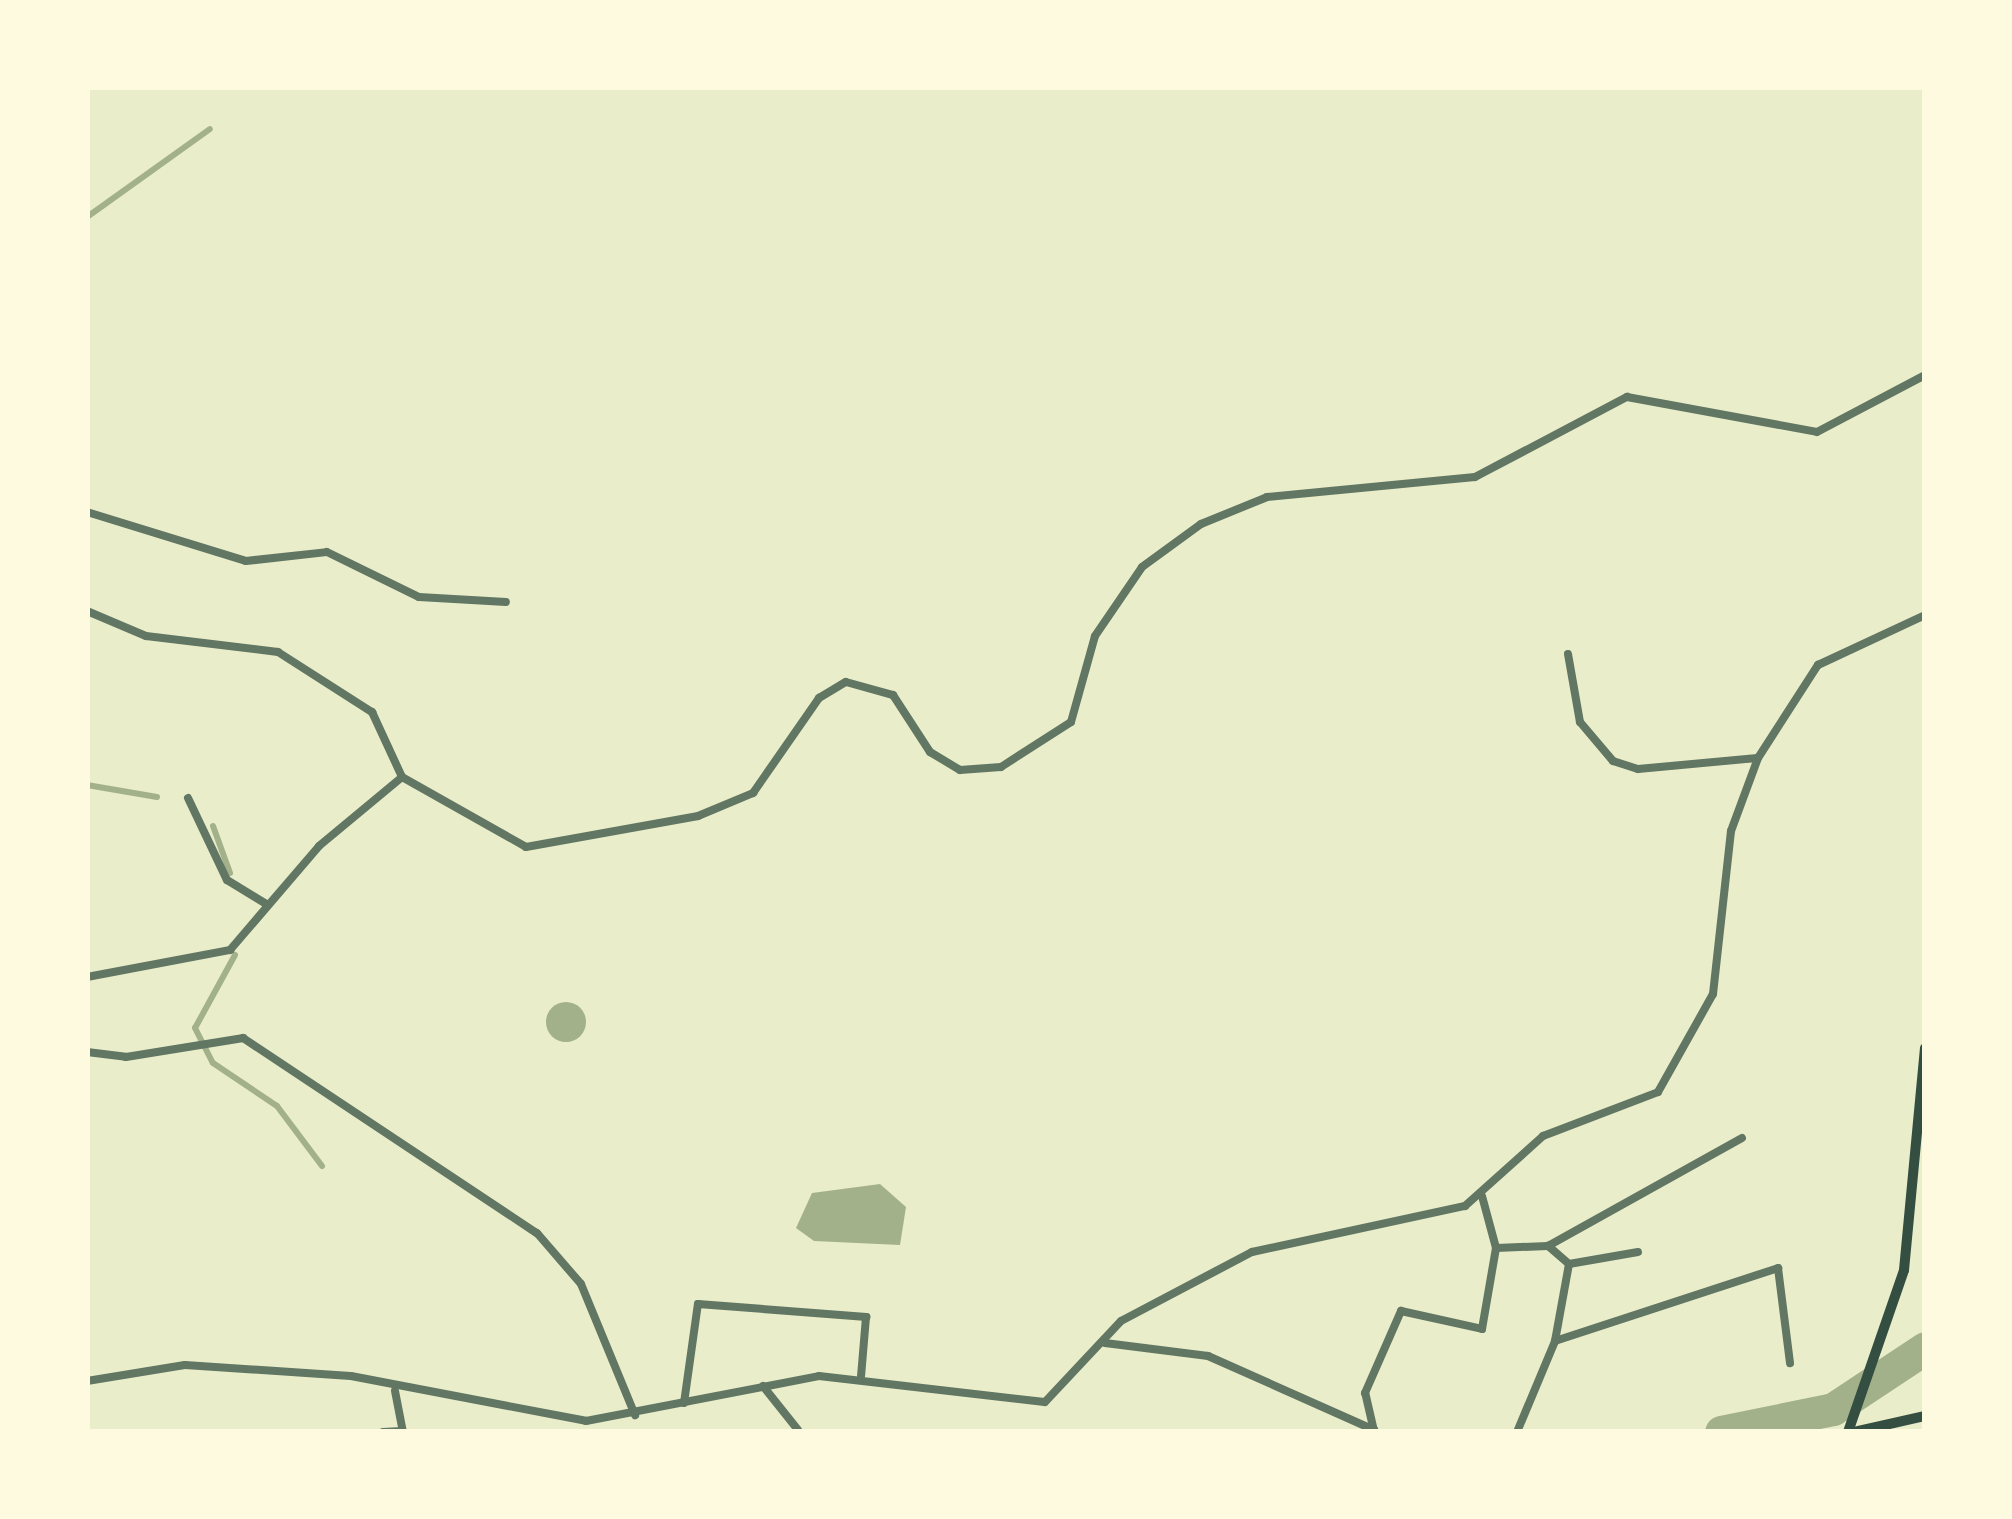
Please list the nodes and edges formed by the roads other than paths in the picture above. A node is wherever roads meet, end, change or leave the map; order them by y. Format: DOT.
graph roads {
  1 [pos="1925,375"];
  2 [pos="87,512"];
  3 [pos="506,602"];
  4 [pos="87,611"];
  5 [pos="1925,615"];
  6 [pos="1568,654"];
  7 [pos="1758,758"];
  8 [pos="402,778"];
  9 [pos="188,798"];
  10 [pos="268,905"];
  11 [pos="87,977"];
  12 [pos="1925,1048"];
  13 [pos="87,1052"];
  14 [pos="1742,1138"];
  15 [pos="1482,1196"];
  16 [pos="1548,1246"];
  17 [pos="1496,1248"];
  18 [pos="1638,1252"];
  19 [pos="1569,1264"];
  20 [pos="1555,1341"];
  21 [pos="1105,1343"];
  22 [pos="1790,1363"];
  23 [pos="861,1376"];
  24 [pos="87,1381"];
  25 [pos="763,1386"];
  26 [pos="395,1390"];
  27 [pos="683,1404"];
  28 [pos="635,1414"];
  29 [pos="1925,1416"];
  30 [pos="798,1430"];
  31 [pos="402,1431"];
  32 [pos="1374,1431"];
  33 [pos="383,1432"];
  34 [pos="1516,1432"];
  35 [pos="1851,1432"];
  1 -- 8 [label="street"];
  2 -- 3 [label="street"];
  4 -- 8 [label="street"];
  5 -- 7 [label="street"];
  6 -- 7 [label="street"];
  7 -- 15 [label="street"];
  8 -- 10 [label="street"];
  9 -- 10 [label="street"];
  10 -- 11 [label="street"];
  12 -- 35 [label="main road"];
  13 -- 28 [label="street"];
  14 -- 16 [label="street"];
  15 -- 17 [label="street"];
  15 -- 21 [label="street"];
  16 -- 17 [label="street"];
  16 -- 19 [label="street"];
  17 -- 32 [label="street"];
  18 -- 19 [label="street"];
  19 -- 20 [label="street"];
  20 -- 22 [label="street"];
  20 -- 34 [label="street"];
  21 -- 23 [label="street"];
  21 -- 32 [label="street"];
  23 -- 25 [label="street"];
  23 -- 27 [label="street"];
  24 -- 26 [label="street"];
  25 -- 27 [label="street"];
  25 -- 30 [label="street"];
  26 -- 28 [label="street"];
  26 -- 31 [label="street"];
  27 -- 28 [label="street"];
  29 -- 35 [label="main road"];
  31 -- 33 [label="street"];
}
